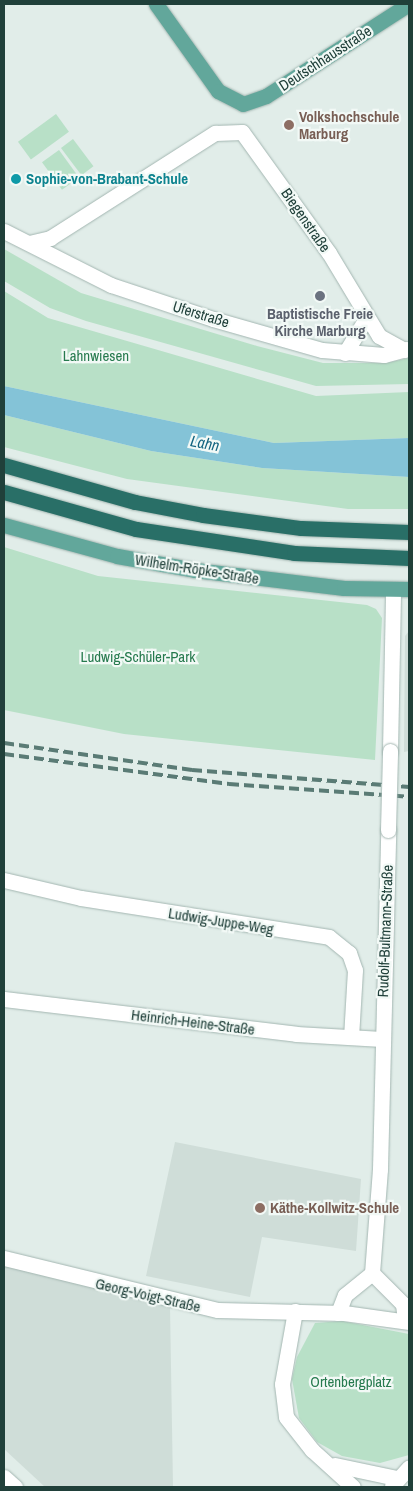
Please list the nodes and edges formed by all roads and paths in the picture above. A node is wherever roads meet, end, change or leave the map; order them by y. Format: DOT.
graph roads {
  1 [pos="156,4"];
  2 [pos="409,4"];
  3 [pos="391,8"];
  4 [pos="66,227"];
  5 [pos="4,231"];
  6 [pos="29,243"];
  7 [pos="63,261"];
  8 [pos="366,317"];
  9 [pos="407,349"];
  10 [pos="345,353"];
  11 [pos="4,465"];
  12 [pos="4,492"];
  13 [pos="4,524"];
  14 [pos="408,532"];
  15 [pos="409,558"];
  16 [pos="393,589"];
  17 [pos="409,589"];
  18 [pos="4,880"];
  19 [pos="4,1000"];
  20 [pos="351,1038"];
  21 [pos="382,1039"];
  22 [pos="4,1258"];
  23 [pos="372,1273"];
  24 [pos="295,1311"];
  25 [pos="338,1312"];
  26 [pos="407,1321"];
  27 [pos="328,1463"];
  28 [pos="409,1467"];
  29 [pos="4,1477"];
  30 [pos="394,1483"];
  31 [pos="15,1487"];
  32 [pos="353,1487"];
  1 -- 3 [label="main road, Deutschhausstraße"];
  2 -- 3 [label="main road, Deutschhausstraße"];
  4 -- 6 [label="street"];
  4 -- 7 [label="street"];
  4 -- 8 [label="street, Biegenstraße"];
  5 -- 6 [label="street, Uferstraße"];
  6 -- 7 [label="street, Uferstraße"];
  7 -- 10 [label="street, Uferstraße"];
  8 -- 9 [label="street, Biegenstraße"];
  8 -- 10 [label="street"];
  9 -- 10 [label="street, Uferstraße"];
  11 -- 14 [label="highway"];
  12 -- 15 [label="highway"];
  13 -- 16 [label="main road, Wilhelm-Röpke-Straße"];
  16 -- 17 [label="main road, Wilhelm-Röpke-Straße"];
  16 -- 21 [label="street, Rudolf-Bultmann-Straße, bridge"];
  18 -- 20 [label="street, Ludwig-Juppe-Weg"];
  19 -- 20 [label="street, Heinrich-Heine-Straße"];
  20 -- 21 [label="street, Heinrich-Heine-Straße"];
  21 -- 23 [label="street, Rudolf-Bultmann-Straße"];
  22 -- 24 [label="street, Georg-Voigt-Straße"];
  23 -- 25 [label="street"];
  23 -- 26 [label="street"];
  24 -- 25 [label="street"];
  24 -- 27 [label="street"];
  25 -- 26 [label="street"];
  27 -- 30 [label="street"];
  27 -- 32 [label="street"];
  28 -- 30 [label="street"];
  29 -- 31 [label="street"];
}
